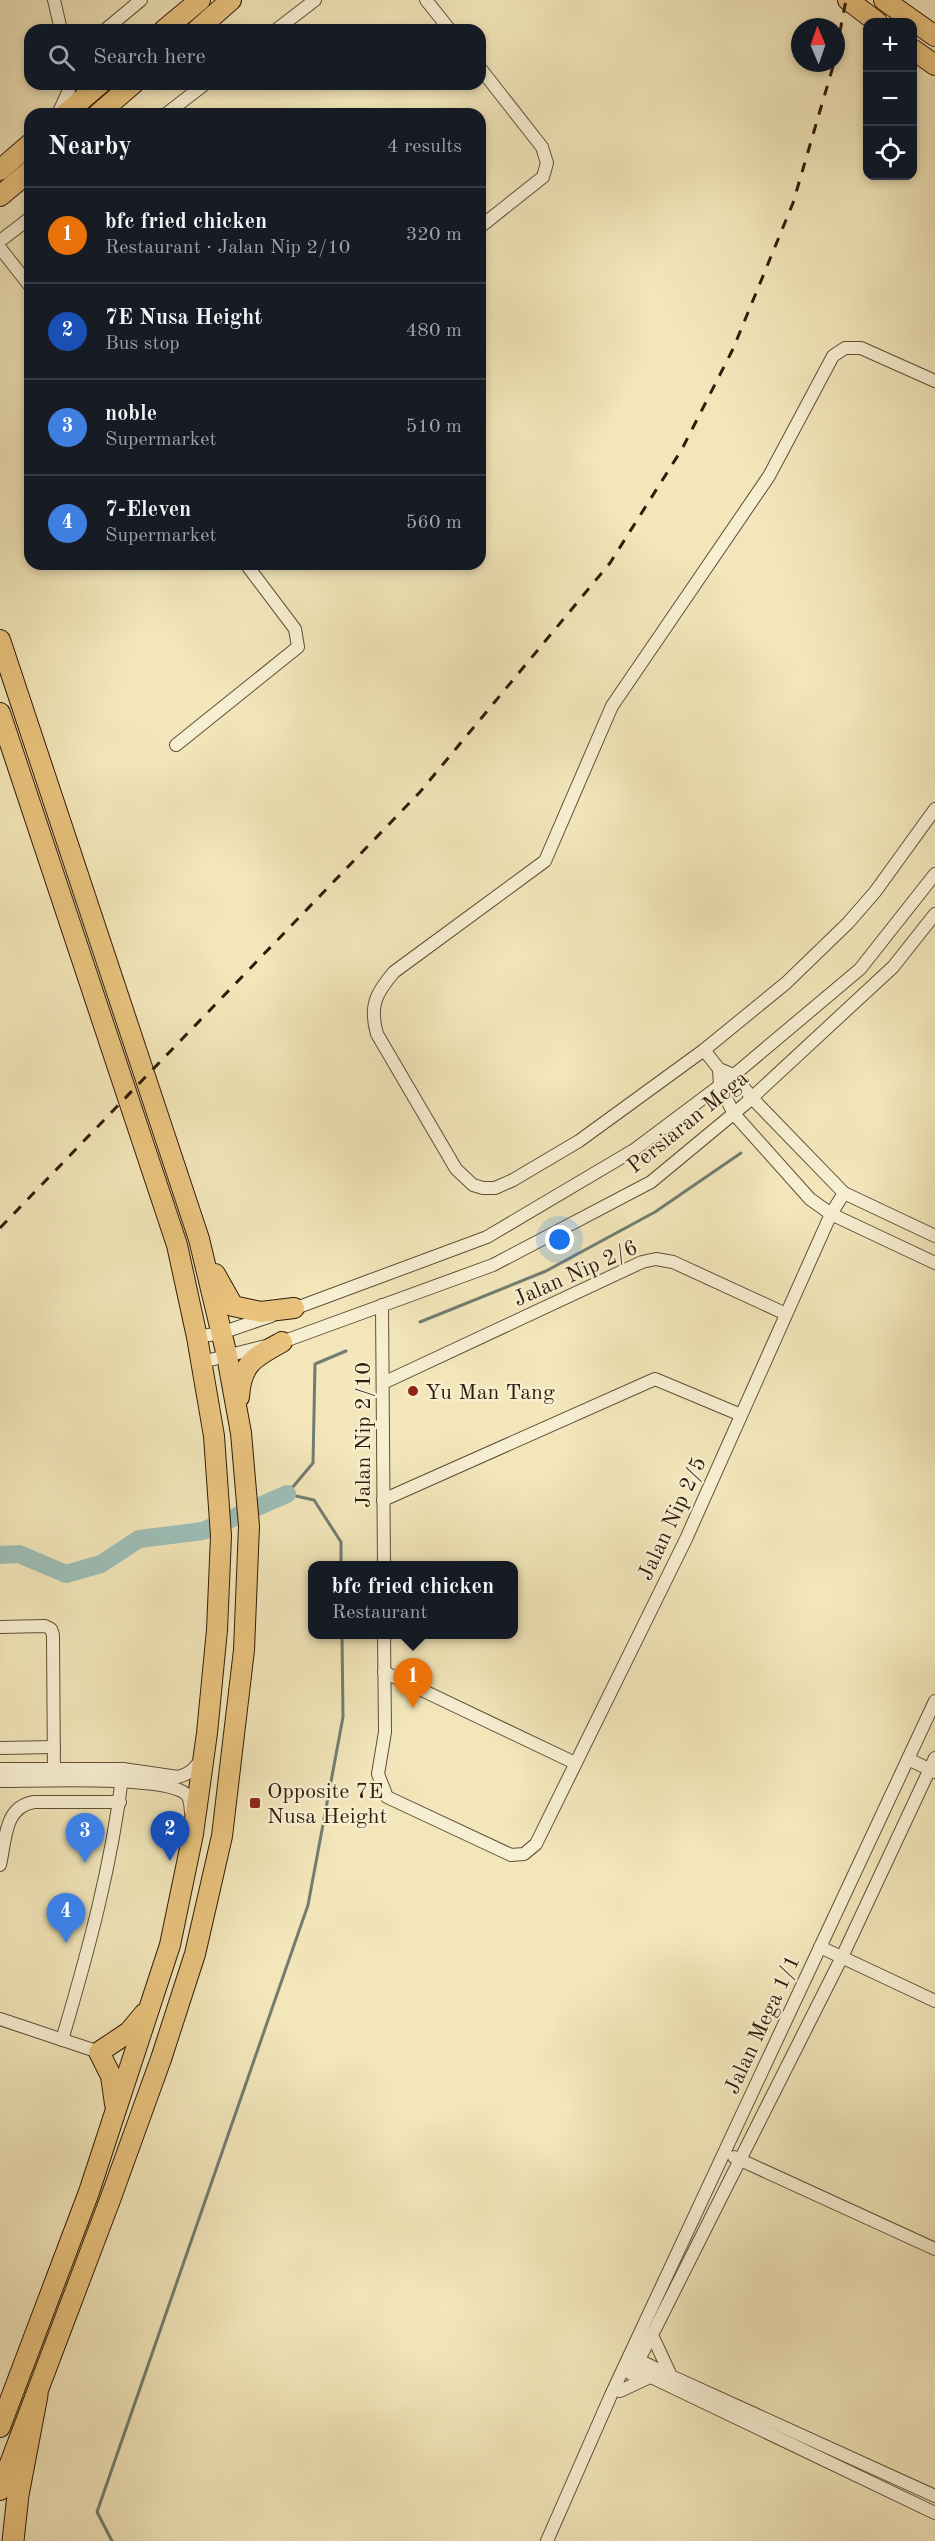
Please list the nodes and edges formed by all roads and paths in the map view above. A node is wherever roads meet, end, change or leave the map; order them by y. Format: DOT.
graph roads {
  1 [pos="54,0"];
  2 [pos="141,0"];
  3 [pos="200,0"];
  4 [pos="231,0"];
  5 [pos="315,0"];
  6 [pos="426,0"];
  7 [pos="848,0"];
  8 [pos="884,0"];
  9 [pos="873,18"];
  10 [pos="60,24"];
  11 [pos="112,24"];
  12 [pos="171,24"];
  13 [pos="203,24"];
  14 [pos="284,24"];
  15 [pos="445,24"];
  16 [pos="935,36"];
  17 [pos="917,52"];
  18 [pos="935,65"];
  19 [pos="486,76"];
  20 [pos="69,90"];
  21 [pos="93,90"];
  22 [pos="126,90"];
  23 [pos="197,90"];
  24 [pos="61,108"];
  25 [pos="71,108"];
  26 [pos="105,108"];
  27 [pos="174,108"];
  28 [pos="24,149"];
  29 [pos="0,171"];
  30 [pos="24,176"];
  31 [pos="0,196"];
  32 [pos="486,222"];
  33 [pos="24,223"];
  34 [pos="0,241"];
  35 [pos="0,248"];
  36 [pos="24,278"];
  37 [pos="935,381"];
  38 [pos="251,570"];
  39 [pos="0,640"];
  40 [pos="0,713"];
  41 [pos="176,744"];
  42 [pos="935,809"];
  43 [pos="935,874"];
  44 [pos="935,914"];
  45 [pos="704,1050"];
  46 [pos="719,1069"];
  47 [pos="734,1075"];
  48 [pos="720,1086"];
  49 [pos="752,1098"];
  50 [pos="734,1114"];
  51 [pos="844,1193"];
  52 [pos="831,1214"];
  53 [pos="935,1236"];
  54 [pos="200,1239"];
  55 [pos="935,1263"];
  56 [pos="382,1305"];
  57 [pos="294,1308"];
  58 [pos="786,1314"];
  59 [pos="221,1333"];
  60 [pos="197,1337"];
  61 [pos="282,1342"];
  62 [pos="227,1356"];
  63 [pos="202,1362"];
  64 [pos="383,1383"];
  65 [pos="741,1415"];
  66 [pos="241,1433"];
  67 [pos="383,1500"];
  68 [pos="384,1561"];
  69 [pos="0,1627"];
  70 [pos="384,1639"];
  71 [pos="384,1672"];
  72 [pos="935,1701"];
  73 [pos="54,1747"];
  74 [pos="0,1748"];
  75 [pos="204,1754"];
  76 [pos="908,1759"];
  77 [pos="575,1763"];
  78 [pos="933,1766"];
  79 [pos="0,1769"];
  80 [pos="54,1775"];
  81 [pos="123,1775"];
  82 [pos="0,1781"];
  83 [pos="120,1802"];
  84 [pos="193,1834"];
  85 [pos="0,1865"];
  86 [pos="820,1947"];
  87 [pos="842,1957"];
  88 [pos="935,2001"];
  89 [pos="150,2008"];
  90 [pos="0,2019"];
  91 [pos="62,2040"];
  92 [pos="99,2052"];
  93 [pos="116,2110"];
  94 [pos="724,2153"];
  95 [pos="740,2159"];
  96 [pos="935,2249"];
  97 [pos="652,2335"];
  98 [pos="632,2363"];
  99 [pos="671,2376"];
  100 [pos="650,2377"];
  101 [pos="620,2391"];
  102 [pos="37,2395"];
  103 [pos="610,2400"];
  104 [pos="0,2427"];
  105 [pos="0,2490"];
  106 [pos="935,2496"];
  107 [pos="935,2513"];
  108 [pos="13,2541"];
  109 [pos="547,2541"];
  1 -- 10 [label="street"];
  2 -- 11 [label="street"];
  3 -- 12 [label="main road"];
  4 -- 13 [label="main road"];
  5 -- 14 [label="street"];
  6 -- 15 [label="street"];
  7 -- 9 [label="main road"];
  8 -- 16 [label="main road"];
  17 -- 18 [label="main road"];
  19 -- 32 [label="street"];
  20 -- 24 [label="street"];
  21 -- 25 [label="main road"];
  22 -- 26 [label="main road"];
  23 -- 27 [label="street"];
  28 -- 29 [label="main road"];
  30 -- 31 [label="main road"];
  33 -- 34 [label="street"];
  35 -- 36 [label="street"];
  37 -- 45 [label="street"];
  38 -- 41 [label="street"];
  39 -- 54 [label="main road"];
  40 -- 60 [label="main road"];
  42 -- 45 [label="street"];
  43 -- 47 [label="street, Persiaran Mega"];
  44 -- 49 [label="street, Persiaran Mega"];
  45 -- 46 [label="street"];
  46 -- 47 [label="street"];
  46 -- 48 [label="street"];
  47 -- 48 [label="street, Persiaran Mega"];
  47 -- 49 [label="street"];
  48 -- 50 [label="street"];
  48 -- 57 [label="street, Persiaran Mega"];
  49 -- 50 [label="street, Persiaran Mega"];
  49 -- 51 [label="street"];
  50 -- 52 [label="street"];
  50 -- 56 [label="street, Persiaran Mega"];
  51 -- 52 [label="street, Jalan Nip 2/5"];
  51 -- 53 [label="street"];
  52 -- 55 [label="street"];
  52 -- 58 [label="street, Jalan Nip 2/5"];
  54 -- 57 [label="main road"];
  54 -- 59 [label="main road"];
  56 -- 61 [label="street, Persiaran Mega"];
  56 -- 64 [label="street, Jalan Nip 2/10"];
  57 -- 59 [label="street, Persiaran Mega"];
  58 -- 64 [label="street, Jalan Nip 2/6"];
  58 -- 65 [label="street, Jalan Nip 2/5"];
  59 -- 60 [label="street, Persiaran Mega"];
  59 -- 62 [label="main road"];
  60 -- 63 [label="main road"];
  61 -- 62 [label="street, Persiaran Mega"];
  61 -- 66 [label="main road"];
  62 -- 63 [label="street, Persiaran Mega"];
  62 -- 66 [label="main road"];
  63 -- 75 [label="main road"];
  64 -- 67 [label="street, Jalan Nip 2/10"];
  65 -- 67 [label="street"];
  65 -- 77 [label="street, Jalan Nip 2/5"];
  66 -- 102 [label="main road"];
  67 -- 68 [label="street, Jalan Nip 2/10"];
  69 -- 73 [label="street"];
  70 -- 71 [label="street"];
  71 -- 77 [label="street"];
  71 -- 77 [label="street, Jalan Nip 2/5"];
  72 -- 76 [label="street, Jalan Mega 1/1"];
  73 -- 74 [label="street"];
  73 -- 80 [label="street"];
  75 -- 81 [label="street"];
  75 -- 84 [label="main road"];
  76 -- 78 [label="street"];
  76 -- 86 [label="street, Jalan Mega 1/1"];
  78 -- 87 [label="street"];
  79 -- 80 [label="street"];
  80 -- 81 [label="street"];
  80 -- 82 [label="street"];
  81 -- 83 [label="street"];
  81 -- 84 [label="street"];
  83 -- 85 [label="street"];
  83 -- 91 [label="street"];
  84 -- 89 [label="main road"];
  86 -- 87 [label="street"];
  86 -- 94 [label="street, Jalan Mega 1/1"];
  87 -- 88 [label="street"];
  87 -- 95 [label="street"];
  89 -- 92 [label="main road"];
  89 -- 93 [label="main road"];
  90 -- 91 [label="street"];
  91 -- 92 [label="street"];
  92 -- 93 [label="main road"];
  93 -- 104 [label="main road"];
  94 -- 95 [label="street"];
  94 -- 98 [label="street, Jalan Mega 1/1"];
  95 -- 96 [label="street"];
  95 -- 97 [label="street"];
  97 -- 98 [label="street"];
  97 -- 99 [label="street"];
  98 -- 99 [label="street"];
  98 -- 100 [label="street"];
  98 -- 101 [label="street"];
  98 -- 103 [label="street"];
  99 -- 106 [label="street"];
  100 -- 101 [label="street"];
  100 -- 107 [label="street"];
  101 -- 103 [label="street"];
  102 -- 105 [label="main road"];
  102 -- 108 [label="highway"];
  103 -- 109 [label="street"];
}
